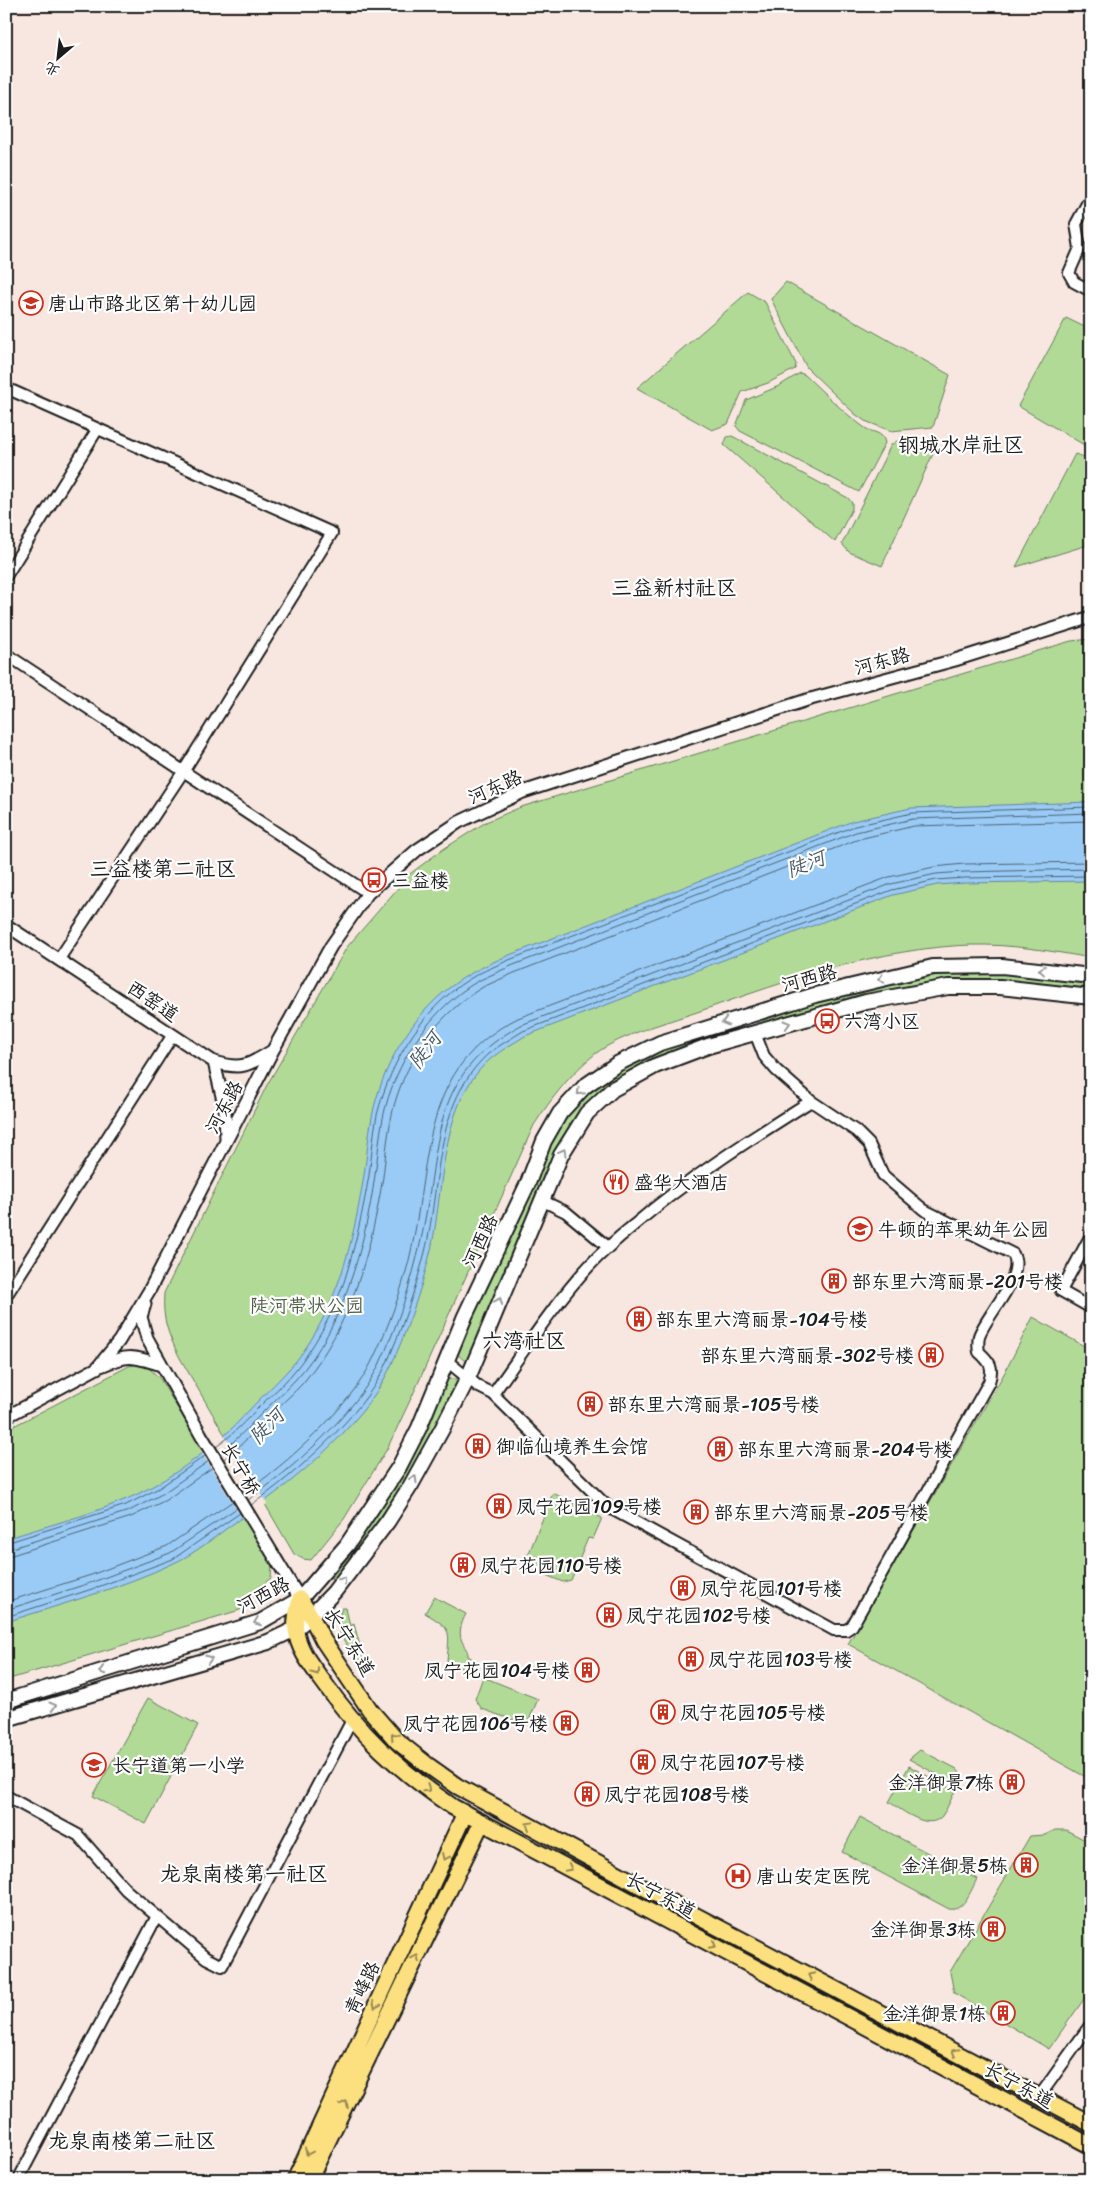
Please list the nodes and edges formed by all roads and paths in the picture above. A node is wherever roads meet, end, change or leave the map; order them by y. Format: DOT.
graph roads {
  1 [pos="1091,196"];
  2 [pos="1091,291"];
  3 [pos="6,388"];
  4 [pos="97,430"];
  5 [pos="6,576"];
  6 [pos="1091,617"];
  7 [pos="6,654"];
  8 [pos="183,772"];
  9 [pos="368,893"];
  10 [pos="6,925"];
  11 [pos="58,960"];
  12 [pos="1091,976"];
  13 [pos="1091,997"];
  14 [pos="746,1016"];
  15 [pos="755,1033"];
  16 [pos="172,1036"];
  17 [pos="273,1050"];
  18 [pos="214,1062"];
  19 [pos="811,1101"];
  20 [pos="226,1140"];
  21 [pos="541,1200"];
  22 [pos="1091,1235"];
  23 [pos="608,1248"];
  24 [pos="149,1291"];
  25 [pos="6,1296"];
  26 [pos="1091,1308"];
  27 [pos="447,1361"];
  28 [pos="161,1365"];
  29 [pos="97,1368"];
  30 [pos="468,1378"];
  31 [pos="493,1394"];
  32 [pos="6,1417"];
  33 [pos="251,1520"];
  34 [pos="300,1599"];
  35 [pos="311,1616"];
  36 [pos="295,1629"];
  37 [pos="6,1701"];
  38 [pos="6,1719"];
  39 [pos="352,1720"];
  40 [pos="6,1796"];
  41 [pos="465,1813"];
  42 [pos="482,1822"];
  43 [pos="156,1916"];
  44 [pos="1091,2024"];
  45 [pos="1039,2097"];
  46 [pos="1091,2124"];
  47 [pos="1091,2146"];
  48 [pos="18,2180"];
  49 [pos="295,2180"];
  50 [pos="309,2180"];
  1 -- 2 [label="street"];
  3 -- 4 [label="street"];
  4 -- 5 [label="street"];
  4 -- 8 [label="street"];
  6 -- 9 [label="street, 河东路"];
  7 -- 8 [label="street"];
  8 -- 9 [label="street"];
  8 -- 11 [label="street"];
  9 -- 17 [label="street, 河东路"];
  10 -- 11 [label="street, 西窑道"];
  11 -- 16 [label="street, 西窑道"];
  12 -- 14 [label="main road, 河西路, one-way"];
  15 -- 13 [label="main road, 河西路, one-way"];
  14 -- 15 [label="main road"];
  14 -- 27 [label="main road, 河西路, one-way"];
  15 -- 19 [label="street"];
  21 -- 15 [label="main road, 河西路, one-way"];
  16 -- 18 [label="street, 西窑道"];
  16 -- 25 [label="street"];
  17 -- 18 [label="street"];
  17 -- 20 [label="street, 河东路"];
  18 -- 20 [label="street"];
  19 -- 23 [label="street"];
  19 -- 31 [label="street"];
  20 -- 24 [label="street, 河东路"];
  21 -- 23 [label="street"];
  30 -- 21 [label="main road, 河西路, one-way"];
  22 -- 26 [label="street"];
  23 -- 31 [label="street"];
  24 -- 28 [label="street, 河东路"];
  24 -- 29 [label="street, 河东路"];
  27 -- 30 [label="street"];
  27 -- 34 [label="main road, 河西路"];
  28 -- 29 [label="street"];
  28 -- 33 [label="street, 长宁桥"];
  29 -- 32 [label="street, 河东路"];
  30 -- 31 [label="street"];
  35 -- 30 [label="main road, 河西路, one-way"];
  33 -- 34 [label="street, 长宁东道"];
  34 -- 35 [label="main road, 长宁东道"];
  34 -- 36 [label="main road, 长宁东道"];
  34 -- 37 [label="main road, 河西路, one-way"];
  35 -- 36 [label="main road, 河西路"];
  45 -- 35 [label="main road, 长宁东道, one-way"];
  38 -- 36 [label="main road, 河西路, one-way"];
  36 -- 39 [label="main road, 长宁东道, one-way"];
  39 -- 41 [label="main road, 长宁东道, one-way"];
  39 -- 43 [label="street"];
  40 -- 43 [label="street"];
  41 -- 42 [label="main road, 长宁东道"];
  41 -- 49 [label="main road, 青峰路, one-way"];
  42 -- 47 [label="main road, 长宁东道, one-way"];
  50 -- 42 [label="main road, 青峰路, one-way"];
  43 -- 48 [label="street"];
  44 -- 45 [label="street"];
  45 -- 46 [label="main road, 长宁东道"];
}
